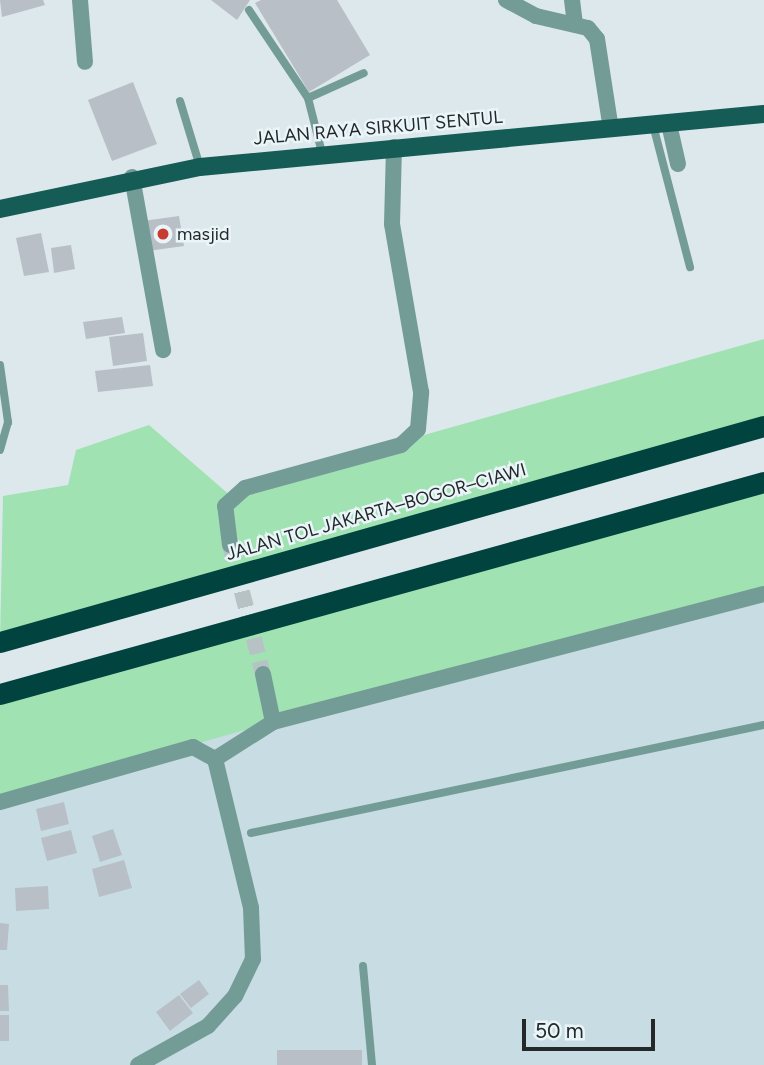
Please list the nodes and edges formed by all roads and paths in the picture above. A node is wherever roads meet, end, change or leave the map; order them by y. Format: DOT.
graph roads {
  1 [pos="80,0"];
  2 [pos="506,0"];
  3 [pos="572,0"];
  4 [pos="249,10"];
  5 [pos="575,23"];
  6 [pos="85,62"];
  7 [pos="364,73"];
  8 [pos="308,98"];
  9 [pos="180,102"];
  10 [pos="764,114"];
  11 [pos="661,124"];
  12 [pos="611,129"];
  13 [pos="394,147"];
  14 [pos="322,153"];
  15 [pos="678,164"];
  16 [pos="200,167"];
  17 [pos="132,177"];
  18 [pos="0,209"];
  19 [pos="690,267"];
  20 [pos="163,350"];
  21 [pos="0,365"];
  22 [pos="764,426"];
  23 [pos="0,450"];
  24 [pos="764,482"];
  25 [pos="230,545"];
  26 [pos="764,594"];
  27 [pos="0,642"];
  28 [pos="263,674"];
  29 [pos="0,694"];
  30 [pos="273,722"];
  31 [pos="764,725"];
  32 [pos="215,760"];
  33 [pos="0,802"];
  34 [pos="251,833"];
  35 [pos="363,966"];
  36 [pos="138,1065"];
  37 [pos="372,1065"];
  1 -- 6 [label="street"];
  2 -- 5 [label="street"];
  3 -- 5 [label="street"];
  4 -- 8 [label="lane"];
  5 -- 12 [label="street"];
  7 -- 8 [label="lane"];
  8 -- 14 [label="lane"];
  9 -- 16 [label="lane"];
  10 -- 11 [label="main road, JALAN RAYA SIRKUIT SENTUL"];
  11 -- 12 [label="main road, JALAN RAYA SIRKUIT SENTUL"];
  11 -- 15 [label="street"];
  11 -- 19 [label="lane"];
  12 -- 13 [label="main road, JALAN RAYA SIRKUIT SENTUL"];
  13 -- 14 [label="main road, JALAN RAYA SIRKUIT SENTUL"];
  13 -- 25 [label="street"];
  14 -- 16 [label="main road, JALAN RAYA SIRKUIT SENTUL"];
  16 -- 17 [label="main road, JALAN RAYA SIRKUIT SENTUL"];
  17 -- 18 [label="main road, JALAN RAYA SIRKUIT SENTUL"];
  17 -- 20 [label="street"];
  21 -- 23 [label="lane"];
  22 -- 27 [label="highway, JALAN TOL JAKARTA–BOGOR–CIAWI"];
  24 -- 29 [label="highway"];
  26 -- 30 [label="street"];
  28 -- 30 [label="street"];
  30 -- 32 [label="street"];
  31 -- 34 [label="lane"];
  32 -- 33 [label="street"];
  32 -- 36 [label="street"];
  35 -- 37 [label="lane"];
}
